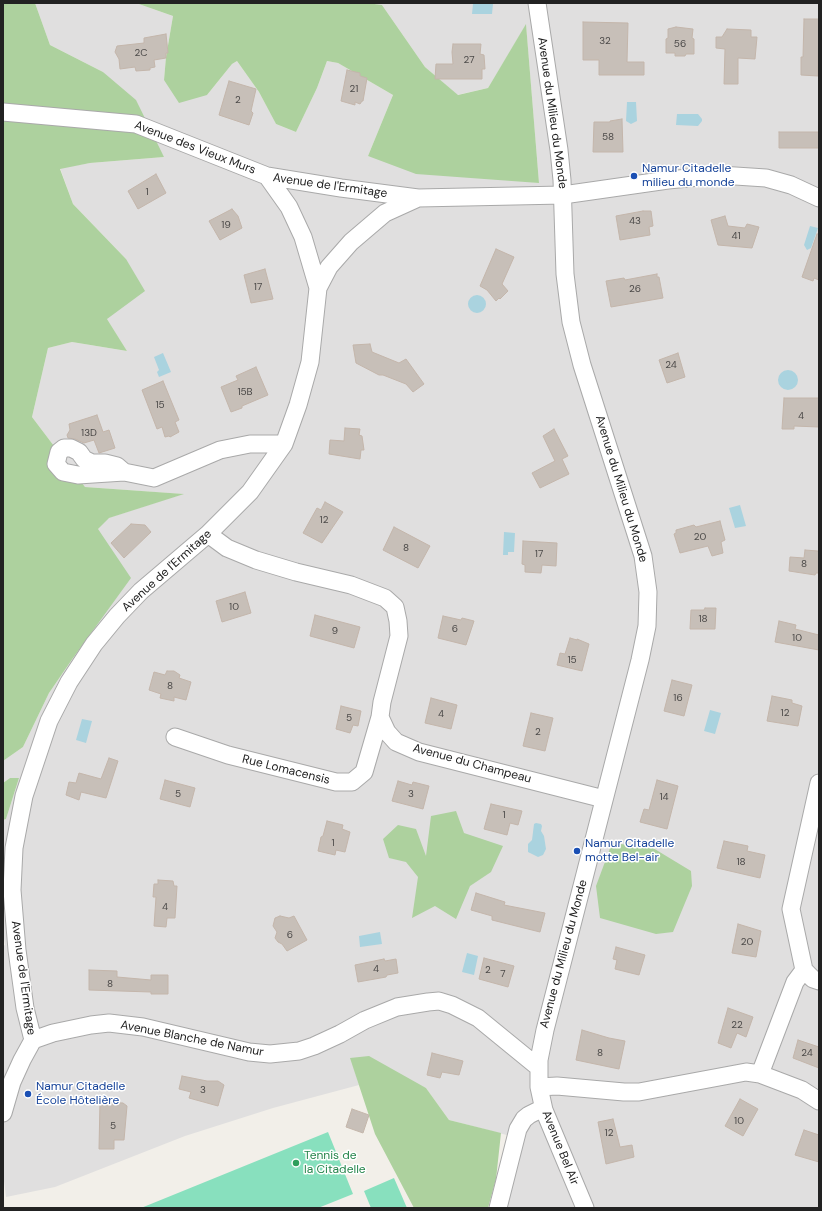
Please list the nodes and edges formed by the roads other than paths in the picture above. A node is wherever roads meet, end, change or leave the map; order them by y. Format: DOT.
graph roads {
  1 [pos="537,3"];
  2 [pos="3,112"];
  3 [pos="267,176"];
  4 [pos="563,195"];
  5 [pos="418,198"];
  6 [pos="819,198"];
  7 [pos="318,288"];
  8 [pos="284,444"];
  9 [pos="124,472"];
  10 [pos="208,534"];
  11 [pos="380,717"];
  12 [pos="175,737"];
  13 [pos="819,783"];
  14 [pos="604,799"];
  15 [pos="804,970"];
  16 [pos="819,981"];
  17 [pos="33,1040"];
  18 [pos="538,1067"];
  19 [pos="760,1074"];
  20 [pos="539,1087"];
  21 [pos="819,1101"];
  22 [pos="543,1108"];
  23 [pos="3,1113"];
  24 [pos="498,1208"];
  25 [pos="585,1208"];
  1 -- 4 [label="street, Avenue du Milieu du Monde"];
  2 -- 3 [label="street, Avenue des Vieux Murs"];
  3 -- 5 [label="street, Avenue de l'Ermitage"];
  3 -- 7 [label="street, Avenue de l'Ermitage"];
  4 -- 5 [label="street, Avenue de l'Ermitage"];
  4 -- 6 [label="street, Avenue de l'Ermitage"];
  4 -- 14 [label="street, Avenue du Milieu du Monde"];
  5 -- 7 [label="street, Avenue de l'Ermitage"];
  7 -- 8 [label="street, Avenue de l'Ermitage"];
  8 -- 9 [label="street"];
  8 -- 10 [label="street, Avenue de l'Ermitage"];
  10 -- 11 [label="street"];
  10 -- 17 [label="street, Avenue de l'Ermitage"];
  11 -- 12 [label="street, Rue Lomacensis"];
  11 -- 14 [label="street, Avenue du Champeau"];
  13 -- 15 [label="street"];
  14 -- 18 [label="street, Avenue du Milieu du Monde"];
  15 -- 16 [label="street"];
  15 -- 19 [label="street"];
  17 -- 18 [label="street, Avenue Blanche de Namur"];
  17 -- 23 [label="street, Avenue de l'Ermitage"];
  18 -- 20 [label="street, Avenue du Milieu du Monde"];
  19 -- 20 [label="street"];
  19 -- 21 [label="street"];
  20 -- 22 [label="street, Avenue Bel Air"];
  22 -- 24 [label="street"];
  22 -- 25 [label="street, Avenue Bel Air"];
}
